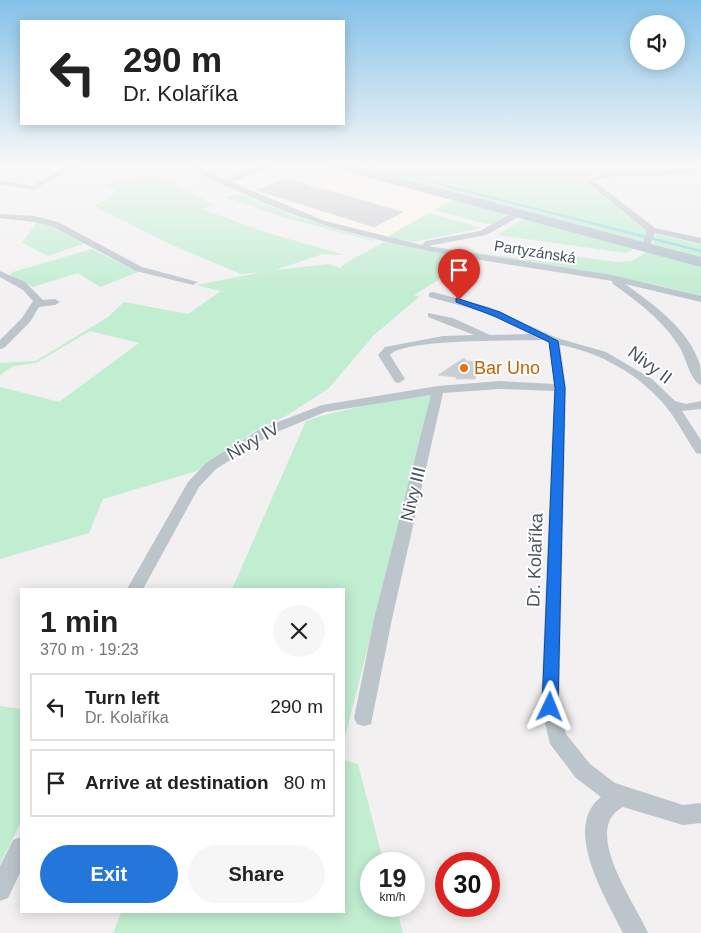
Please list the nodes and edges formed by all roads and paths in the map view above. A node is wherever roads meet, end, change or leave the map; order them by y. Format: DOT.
graph roads {
  1 [pos="285,209"];
  2 [pos="503,209"];
  3 [pos="619,209"];
  4 [pos="520,213"];
  5 [pos="0,216"];
  6 [pos="650,237"];
  7 [pos="701,241"];
  8 [pos="415,246"];
  9 [pos="701,262"];
  10 [pos="0,274"];
  11 [pos="611,278"];
  12 [pos="194,282"];
  13 [pos="433,295"];
  14 [pos="701,300"];
  15 [pos="55,302"];
  16 [pos="37,304"];
  17 [pos="432,315"];
  18 [pos="491,338"];
  19 [pos="549,339"];
  20 [pos="0,346"];
  21 [pos="406,365"];
  22 [pos="392,368"];
  23 [pos="399,379"];
  24 [pos="701,381"];
  25 [pos="560,388"];
  26 [pos="438,390"];
  27 [pos="671,404"];
  28 [pos="701,405"];
  29 [pos="701,450"];
  30 [pos="136,588"];
  31 [pos="364,718"];
  32 [pos="622,797"];
  33 [pos="701,813"];
  34 [pos="20,850"];
  35 [pos="0,890"];
  36 [pos="636,933"];
  1 -- 8 [label="street, Partyzánská"];
  2 -- 4 [label="main road"];
  3 -- 6 [label="street"];
  4 -- 6 [label="main road"];
  4 -- 8 [label="street"];
  5 -- 12 [label="street"];
  6 -- 7 [label="street"];
  6 -- 9 [label="main road"];
  8 -- 11 [label="street, Partyzánská"];
  10 -- 16 [label="street"];
  11 -- 14 [label="street, Partyzánská"];
  11 -- 24 [label="street, Nivy II"];
  13 -- 19 [label="street"];
  15 -- 16 [label="street"];
  16 -- 20 [label="street"];
  17 -- 18 [label="street"];
  18 -- 19 [label="street"];
  18 -- 22 [label="street"];
  19 -- 25 [label="street, Dr. Kolaříka"];
  19 -- 27 [label="street, Nivy II"];
  21 -- 22 [label="street"];
  22 -- 23 [label="street"];
  25 -- 26 [label="street"];
  25 -- 32 [label="street, Dr. Kolaříka"];
  26 -- 30 [label="street, Nivy IV"];
  26 -- 31 [label="street, Nivy III"];
  27 -- 28 [label="street"];
  27 -- 29 [label="street, Nivy II"];
  32 -- 33 [label="street, Dr. Kolaříka"];
  32 -- 36 [label="street"];
  34 -- 35 [label="street"];
}
